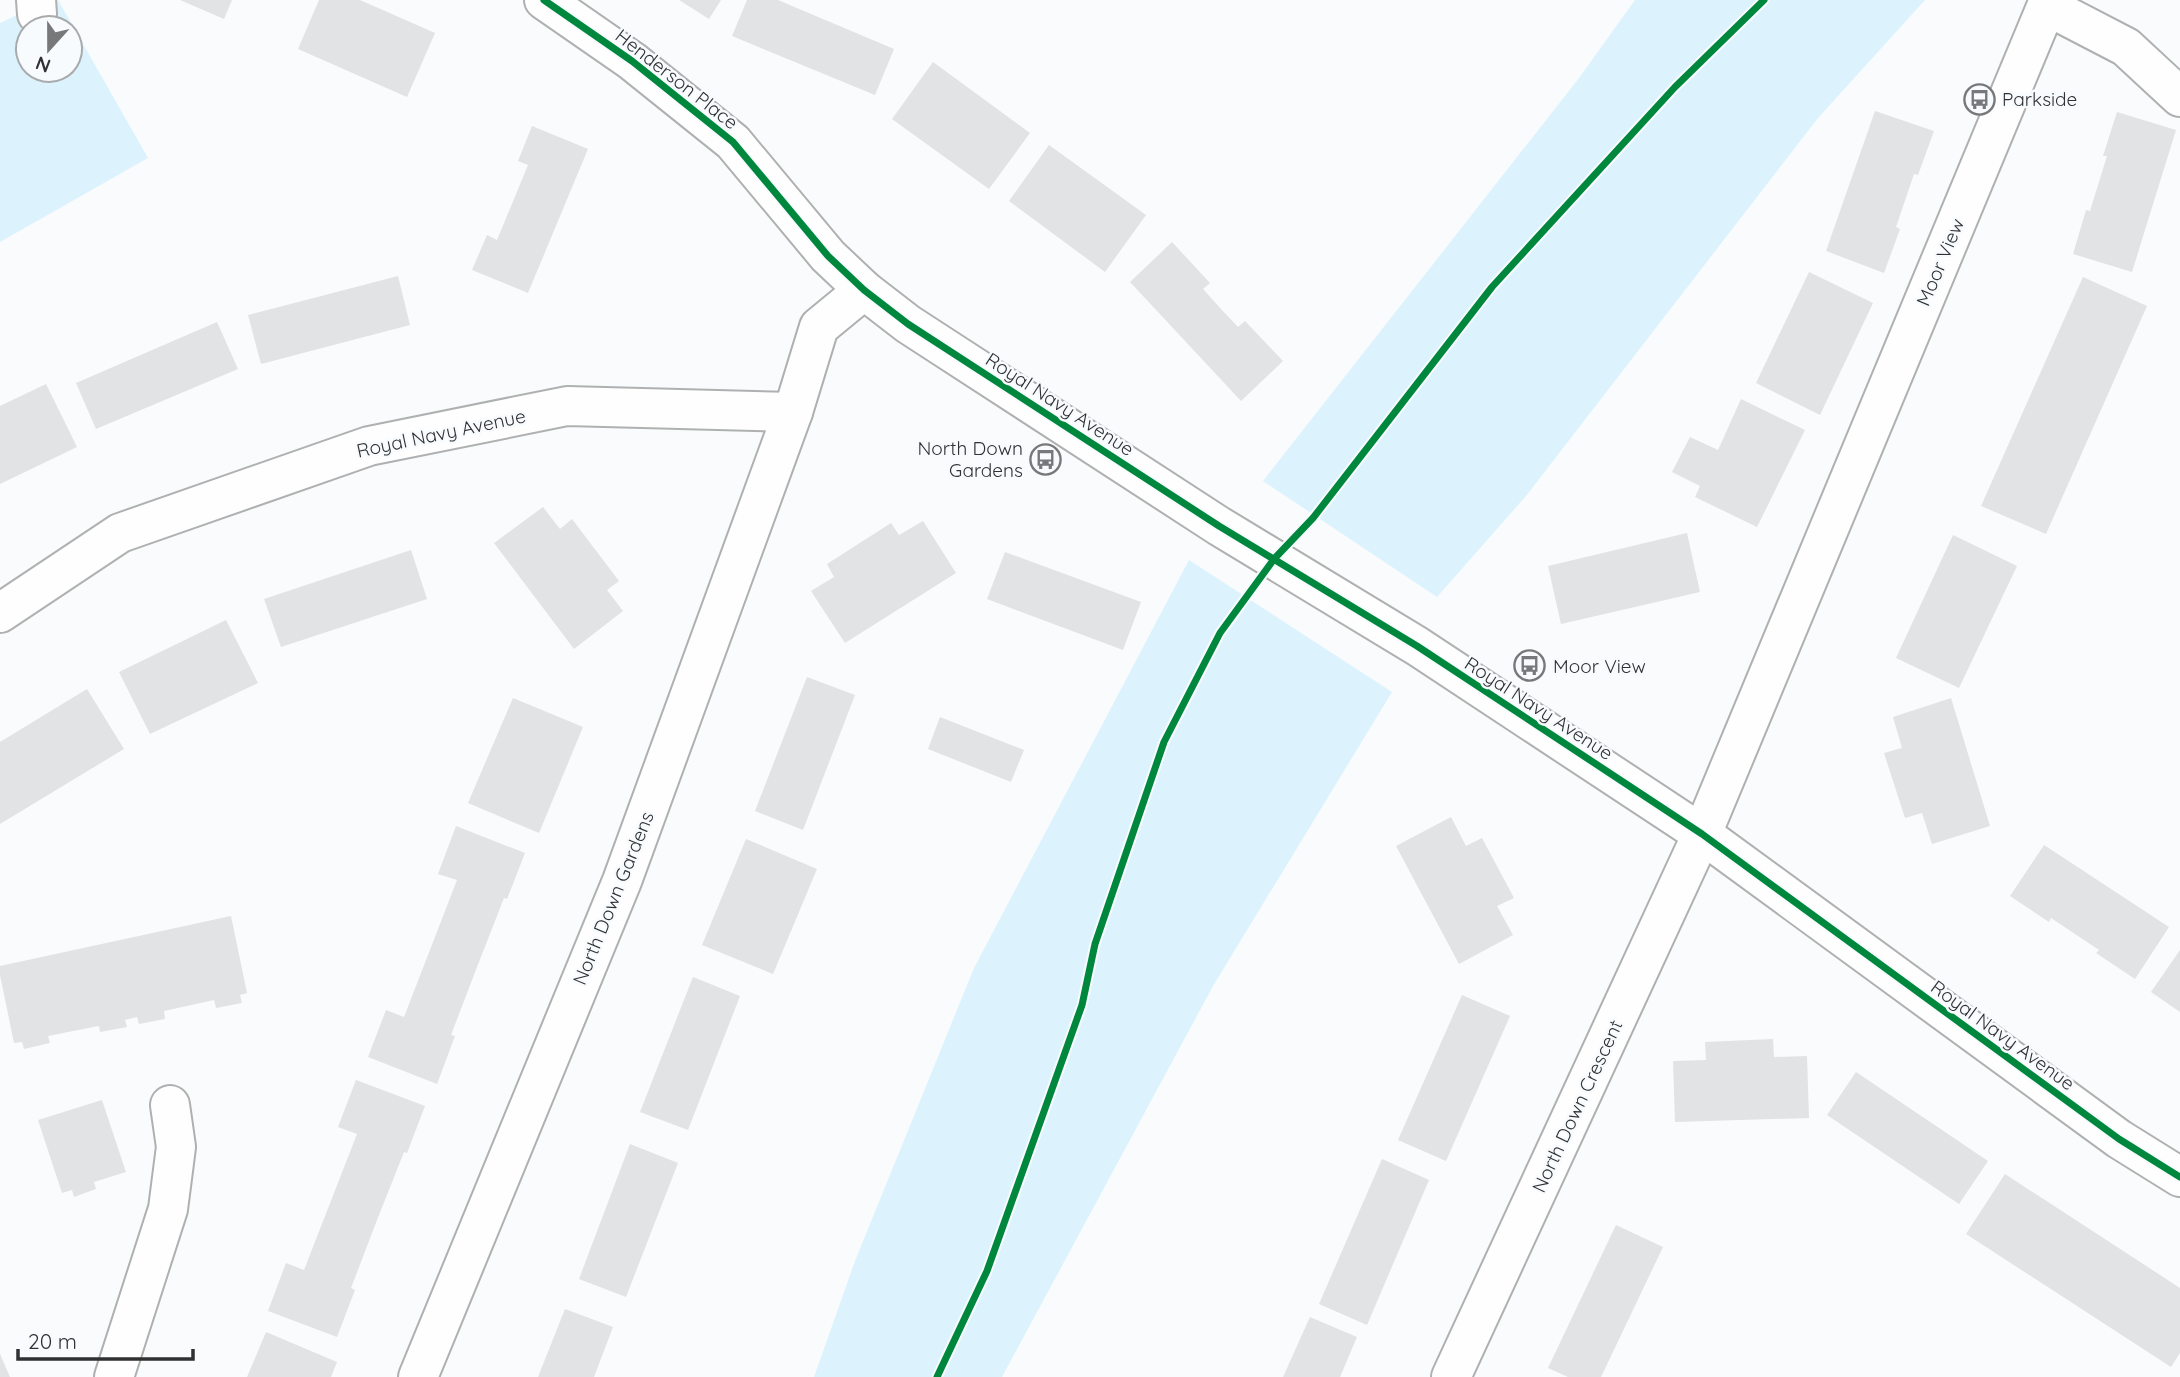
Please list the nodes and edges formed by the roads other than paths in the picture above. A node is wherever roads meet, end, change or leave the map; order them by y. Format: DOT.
graph roads {
  1 [pos="544,0"];
  2 [pos="2048,3"];
  3 [pos="2180,97"];
  4 [pos="864,290"];
  5 [pos="793,412"];
  6 [pos="0,612"];
  7 [pos="1702,834"];
  8 [pos="170,1105"];
  9 [pos="2180,1177"];
  10 [pos="114,1377"];
  11 [pos="418,1377"];
  12 [pos="1451,1377"];
  1 -- 4 [label="street, Henderson Place"];
  2 -- 3 [label="street"];
  2 -- 7 [label="street, Moor View"];
  4 -- 5 [label="street, North Down Gardens"];
  4 -- 7 [label="street, Royal Navy Avenue"];
  5 -- 6 [label="street, Royal Navy Avenue"];
  5 -- 11 [label="street, North Down Gardens"];
  7 -- 9 [label="street, Royal Navy Avenue"];
  7 -- 12 [label="street, North Down Crescent"];
  8 -- 10 [label="street"];
}
